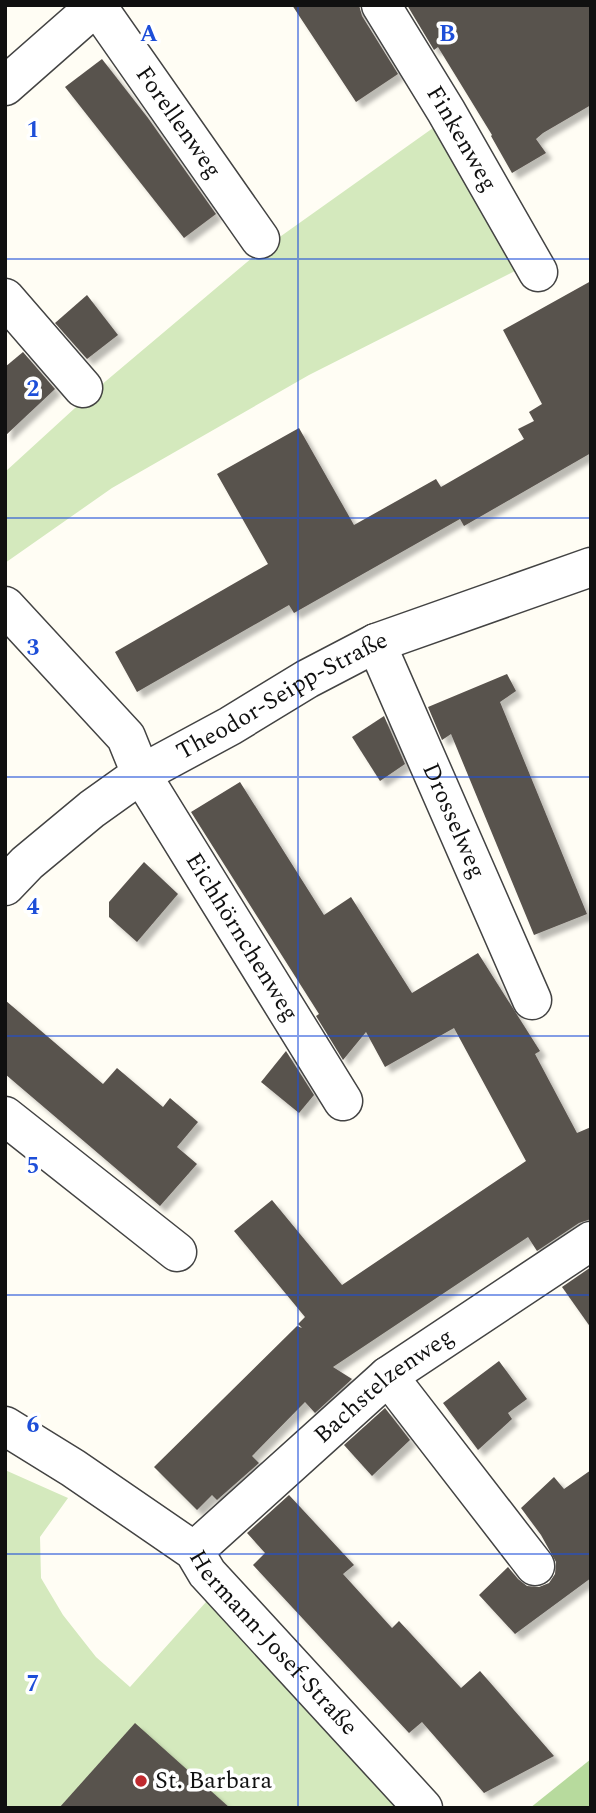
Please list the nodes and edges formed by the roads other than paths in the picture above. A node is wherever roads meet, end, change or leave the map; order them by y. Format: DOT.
graph roads {
  1 [pos="97,5"];
  2 [pos="381,5"];
  3 [pos="5,86"];
  4 [pos="260,239"];
  5 [pos="538,272"];
  6 [pos="5,298"];
  7 [pos="83,388"];
  8 [pos="591,567"];
  9 [pos="5,606"];
  10 [pos="376,643"];
  11 [pos="141,774"];
  12 [pos="5,886"];
  13 [pos="532,1000"];
  14 [pos="343,1101"];
  15 [pos="5,1116"];
  16 [pos="591,1241"];
  17 [pos="177,1252"];
  18 [pos="388,1376"];
  19 [pos="5,1426"];
  20 [pos="194,1551"];
  21 [pos="535,1566"];
  22 [pos="423,1808"];
  1 -- 3 [label="street"];
  1 -- 4 [label="street, Forellenweg"];
  2 -- 5 [label="street, Finkenweg"];
  6 -- 7 [label="street"];
  8 -- 10 [label="street, Theodor-Seipp-Straße"];
  9 -- 11 [label="street, Eichhörnchenweg"];
  10 -- 11 [label="street, Theodor-Seipp-Straße"];
  10 -- 13 [label="street, Drosselweg"];
  11 -- 12 [label="street, Theodor-Seipp-Straße"];
  11 -- 14 [label="street, Eichhörnchenweg"];
  15 -- 17 [label="street"];
  16 -- 18 [label="street, Bachstelzenweg"];
  18 -- 20 [label="street, Bachstelzenweg"];
  18 -- 21 [label="street"];
  19 -- 20 [label="street, Hermann-Josef-Straße"];
  20 -- 22 [label="street, Hermann-Josef-Straße"];
}
